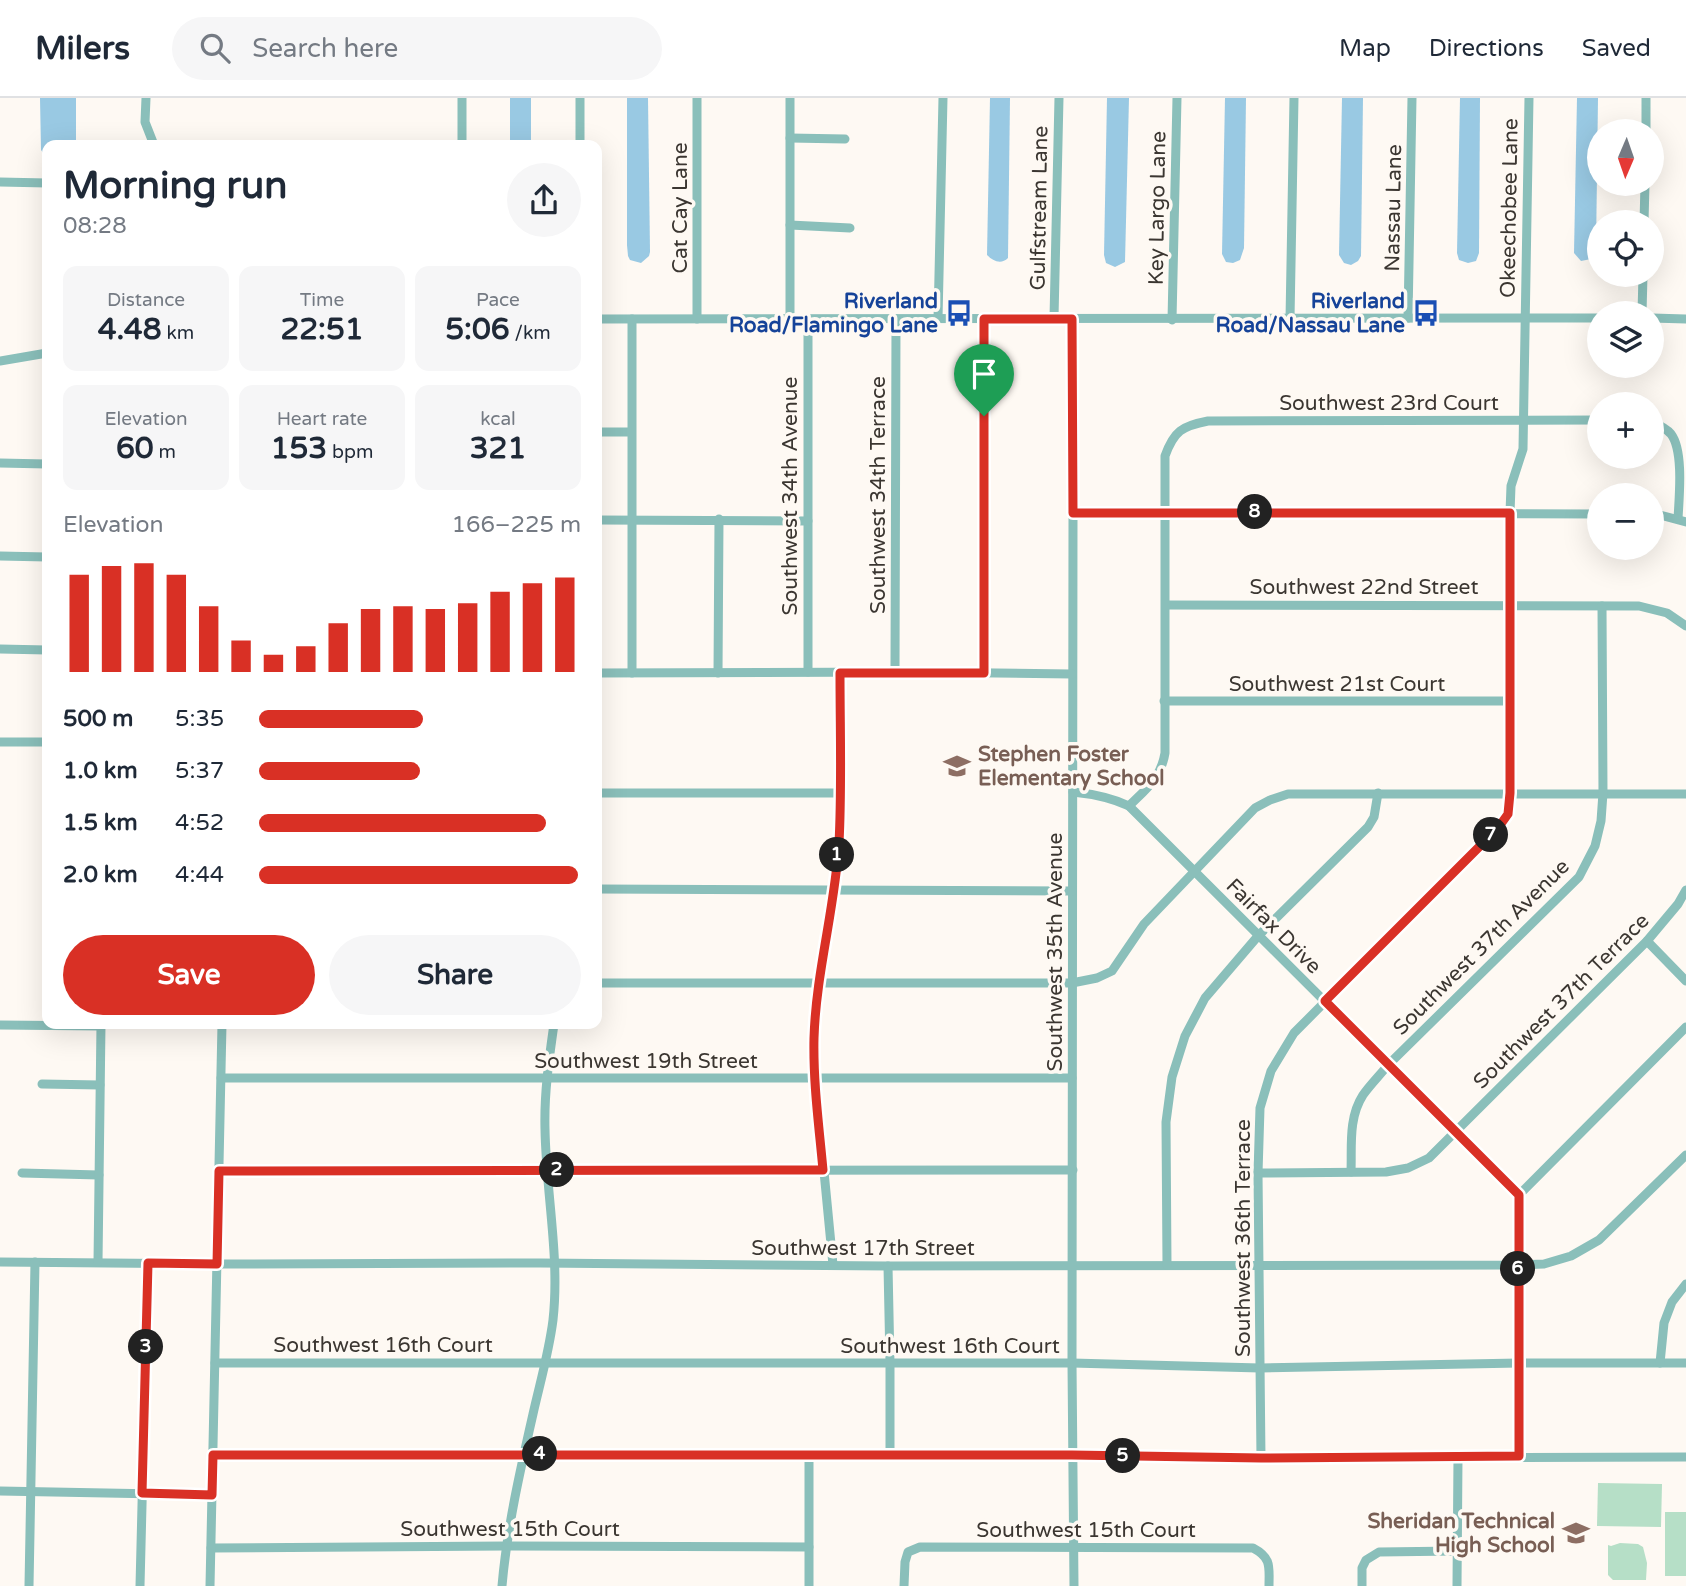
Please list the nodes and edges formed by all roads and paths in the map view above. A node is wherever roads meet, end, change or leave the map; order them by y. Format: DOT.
graph roads {
  1 [pos="146,98"];
  2 [pos="462,98"];
  3 [pos="579,98"];
  4 [pos="697,98"];
  5 [pos="790,98"];
  6 [pos="943,98"];
  7 [pos="1059,98"];
  8 [pos="1177,98"];
  9 [pos="1294,98"];
  10 [pos="1412,98"];
  11 [pos="1529,98"];
  12 [pos="1646,98"];
  13 [pos="1646,119"];
  14 [pos="790,138"];
  15 [pos="845,139"];
  16 [pos="152,140"];
  17 [pos="462,140"];
  18 [pos="580,140"];
  19 [pos="0,182"];
  20 [pos="42,183"];
  21 [pos="790,225"];
  22 [pos="850,228"];
  23 [pos="1054,318"];
  24 [pos="1408,318"];
  25 [pos="1524,318"];
  26 [pos="1587,318"];
  27 [pos="1664,318"];
  28 [pos="602,319"];
  29 [pos="632,319"];
  30 [pos="697,319"];
  31 [pos="790,319"];
  32 [pos="808,319"];
  33 [pos="895,319"];
  34 [pos="938,319"];
  35 [pos="984,319"];
  36 [pos="1072,319"];
  37 [pos="1290,319"];
  38 [pos="1686,319"];
  39 [pos="1172,320"];
  40 [pos="42,354"];
  41 [pos="0,360"];
  42 [pos="1587,420"];
  43 [pos="1524,421"];
  44 [pos="1664,428"];
  45 [pos="602,432"];
  46 [pos="631,432"];
  47 [pos="0,463"];
  48 [pos="42,464"];
  49 [pos="1164,512"];
  50 [pos="1073,513"];
  51 [pos="1510,513"];
  52 [pos="1587,514"];
  53 [pos="1664,517"];
  54 [pos="719,519"];
  55 [pos="602,520"];
  56 [pos="631,520"];
  57 [pos="808,521"];
  58 [pos="1682,521"];
  59 [pos="0,556"];
  60 [pos="42,557"];
  61 [pos="1166,605"];
  62 [pos="1510,605"];
  63 [pos="1602,606"];
  64 [pos="1686,625"];
  65 [pos="0,649"];
  66 [pos="42,650"];
  67 [pos="895,672"];
  68 [pos="602,673"];
  69 [pos="632,673"];
  70 [pos="718,673"];
  71 [pos="808,673"];
  72 [pos="840,673"];
  73 [pos="984,673"];
  74 [pos="1072,674"];
  75 [pos="1164,701"];
  76 [pos="1510,701"];
  77 [pos="0,742"];
  78 [pos="42,742"];
  79 [pos="602,791"];
  80 [pos="1073,792"];
  81 [pos="841,793"];
  82 [pos="1378,793"];
  83 [pos="1510,793"];
  84 [pos="1603,793"];
  85 [pos="1686,794"];
  86 [pos="1129,806"];
  87 [pos="1194,870"];
  88 [pos="602,889"];
  89 [pos="833,890"];
  90 [pos="1686,890"];
  91 [pos="1072,891"];
  92 [pos="1258,936"];
  93 [pos="1647,941"];
  94 [pos="1686,981"];
  95 [pos="602,983"];
  96 [pos="1072,983"];
  97 [pos="819,984"];
  98 [pos="1325,1001"];
  99 [pos="0,1025"];
  100 [pos="42,1025"];
  101 [pos="1686,1027"];
  102 [pos="101,1029"];
  103 [pos="222,1029"];
  104 [pos="553,1029"];
  105 [pos="1388,1065"];
  106 [pos="220,1078"];
  107 [pos="547,1078"];
  108 [pos="815,1078"];
  109 [pos="1072,1078"];
  110 [pos="42,1084"];
  111 [pos="100,1085"];
  112 [pos="1456,1132"];
  113 [pos="1686,1156"];
  114 [pos="547,1170"];
  115 [pos="823,1170"];
  116 [pos="1073,1170"];
  117 [pos="219,1171"];
  118 [pos="1351,1172"];
  119 [pos="22,1173"];
  120 [pos="1258,1173"];
  121 [pos="99,1175"];
  122 [pos="1519,1195"];
  123 [pos="0,1262"];
  124 [pos="35,1262"];
  125 [pos="98,1262"];
  126 [pos="148,1263"];
  127 [pos="217,1264"];
  128 [pos="555,1264"];
  129 [pos="833,1265"];
  130 [pos="1072,1265"];
  131 [pos="1167,1265"];
  132 [pos="1259,1265"];
  133 [pos="1518,1265"];
  134 [pos="888,1266"];
  135 [pos="1686,1284"];
  136 [pos="545,1362"];
  137 [pos="215,1363"];
  138 [pos="890,1363"];
  139 [pos="1072,1363"];
  140 [pos="1519,1363"];
  141 [pos="1660,1363"];
  142 [pos="1686,1363"];
  143 [pos="1260,1368"];
  144 [pos="524,1454"];
  145 [pos="213,1455"];
  146 [pos="809,1455"];
  147 [pos="890,1455"];
  148 [pos="1072,1455"];
  149 [pos="1519,1456"];
  150 [pos="1458,1457"];
  151 [pos="1686,1457"];
  152 [pos="1261,1458"];
  153 [pos="0,1491"];
  154 [pos="31,1492"];
  155 [pos="142,1493"];
  156 [pos="212,1495"];
  157 [pos="506,1546"];
  158 [pos="211,1548"];
  159 [pos="809,1548"];
  160 [pos="1074,1548"];
  161 [pos="1457,1550"];
  162 [pos="29,1586"];
  163 [pos="140,1586"];
  164 [pos="210,1586"];
  165 [pos="502,1586"];
  166 [pos="809,1586"];
  167 [pos="904,1586"];
  168 [pos="1074,1586"];
  169 [pos="1269,1586"];
  170 [pos="1362,1586"];
  171 [pos="1457,1586"];
  1 -- 16 [label="street"];
  2 -- 17 [label="street"];
  3 -- 18 [label="street"];
  4 -- 30 [label="street, Cat Cay Lane"];
  5 -- 14 [label="street"];
  6 -- 34 [label="street"];
  7 -- 23 [label="street, Gulfstream Lane"];
  8 -- 39 [label="street, Key Largo Lane"];
  9 -- 37 [label="street"];
  10 -- 24 [label="street, Nassau Lane"];
  11 -- 25 [label="street, Okeechobee Lane"];
  12 -- 13 [label="street"];
  14 -- 15 [label="street"];
  14 -- 21 [label="street"];
  19 -- 20 [label="street"];
  21 -- 22 [label="street"];
  21 -- 31 [label="street"];
  23 -- 35 [label="street"];
  23 -- 36 [label="street"];
  24 -- 25 [label="street"];
  24 -- 37 [label="street"];
  25 -- 26 [label="street"];
  25 -- 43 [label="street, Southwest 36th Terrace"];
  27 -- 38 [label="street"];
  28 -- 29 [label="street"];
  29 -- 30 [label="street"];
  29 -- 46 [label="street"];
  30 -- 31 [label="street"];
  31 -- 32 [label="street"];
  32 -- 33 [label="street"];
  32 -- 57 [label="street, Southwest 34th Avenue"];
  33 -- 34 [label="street"];
  33 -- 67 [label="street, Southwest 34th Terrace"];
  34 -- 35 [label="street"];
  35 -- 73 [label="street"];
  36 -- 39 [label="street"];
  36 -- 50 [label="street, Southwest 35th Avenue"];
  37 -- 39 [label="street"];
  40 -- 41 [label="street"];
  42 -- 43 [label="street, Southwest 23rd Court"];
  43 -- 49 [label="street, Southwest 23rd Court"];
  43 -- 51 [label="street, Southwest 36th Terrace"];
  44 -- 58 [label="street"];
  45 -- 46 [label="street"];
  46 -- 56 [label="street"];
  47 -- 48 [label="street"];
  49 -- 50 [label="street"];
  49 -- 51 [label="street"];
  49 -- 61 [label="street"];
  50 -- 74 [label="street, Southwest 35th Avenue"];
  51 -- 52 [label="street"];
  51 -- 62 [label="street, Southwest 36th Terrace"];
  53 -- 58 [label="street"];
  54 -- 56 [label="street"];
  54 -- 57 [label="street"];
  54 -- 70 [label="street"];
  55 -- 56 [label="street"];
  56 -- 69 [label="street"];
  57 -- 71 [label="street, Southwest 34th Avenue"];
  59 -- 60 [label="street"];
  61 -- 62 [label="street, Southwest 22nd Street"];
  61 -- 75 [label="street"];
  62 -- 63 [label="street, Southwest 22nd Street"];
  62 -- 76 [label="street, Southwest 36th Terrace"];
  63 -- 64 [label="street, Southwest 22nd Street"];
  63 -- 84 [label="street, Southwest 37th Avenue"];
  65 -- 66 [label="street"];
  67 -- 72 [label="street"];
  67 -- 73 [label="street"];
  68 -- 69 [label="street"];
  69 -- 70 [label="street"];
  70 -- 71 [label="street"];
  71 -- 72 [label="street"];
  72 -- 81 [label="street"];
  73 -- 74 [label="street"];
  74 -- 80 [label="street, Southwest 35th Avenue"];
  75 -- 76 [label="street, Southwest 21st Court"];
  75 -- 86 [label="street"];
  76 -- 83 [label="street, Southwest 36th Terrace"];
  77 -- 78 [label="street"];
  79 -- 81 [label="street"];
  80 -- 86 [label="street, Fairfax Drive"];
  80 -- 91 [label="street, Southwest 35th Avenue"];
  81 -- 89 [label="street"];
  82 -- 83 [label="street"];
  82 -- 87 [label="street"];
  82 -- 92 [label="street"];
  83 -- 84 [label="street"];
  83 -- 98 [label="street, Southwest 36th Terrace"];
  84 -- 85 [label="street"];
  84 -- 105 [label="street, Southwest 37th Avenue"];
  86 -- 87 [label="street, Fairfax Drive"];
  87 -- 92 [label="street, Fairfax Drive"];
  87 -- 96 [label="street"];
  88 -- 89 [label="street"];
  89 -- 91 [label="street"];
  89 -- 97 [label="street"];
  90 -- 93 [label="street, Southwest 37th Terrace"];
  91 -- 96 [label="street, Southwest 35th Avenue"];
  92 -- 98 [label="street, Fairfax Drive"];
  92 -- 131 [label="street"];
  93 -- 94 [label="street"];
  93 -- 112 [label="street, Southwest 37th Terrace"];
  95 -- 97 [label="street"];
  96 -- 97 [label="street"];
  96 -- 109 [label="street, Southwest 35th Avenue"];
  97 -- 108 [label="street"];
  98 -- 105 [label="street, Fairfax Drive"];
  98 -- 120 [label="street, Southwest 36th Terrace"];
  99 -- 100 [label="street"];
  101 -- 122 [label="street"];
  102 -- 111 [label="street"];
  103 -- 106 [label="street"];
  104 -- 107 [label="street"];
  105 -- 112 [label="street, Fairfax Drive"];
  105 -- 118 [label="street, Southwest 37th Avenue"];
  106 -- 107 [label="street, Southwest 19th Street"];
  106 -- 117 [label="street"];
  107 -- 108 [label="street, Southwest 19th Street"];
  107 -- 114 [label="street"];
  108 -- 109 [label="street, Southwest 19th Street"];
  108 -- 115 [label="street"];
  109 -- 116 [label="street, Southwest 35th Avenue"];
  110 -- 111 [label="street"];
  111 -- 121 [label="street"];
  112 -- 118 [label="street, Southwest 37th Terrace"];
  112 -- 122 [label="street, Fairfax Drive"];
  113 -- 133 [label="street, Southwest 17th Street"];
  114 -- 115 [label="street"];
  114 -- 117 [label="street"];
  114 -- 128 [label="street"];
  115 -- 116 [label="street"];
  115 -- 129 [label="street"];
  116 -- 130 [label="street, Southwest 35th Avenue"];
  117 -- 127 [label="street"];
  118 -- 120 [label="street, Southwest 37th Terrace"];
  119 -- 121 [label="street"];
  120 -- 132 [label="street, Southwest 36th Terrace"];
  121 -- 125 [label="street"];
  122 -- 133 [label="street"];
  123 -- 124 [label="street, Southwest 17th Street"];
  124 -- 125 [label="street, Southwest 17th Street"];
  124 -- 154 [label="street"];
  125 -- 126 [label="street, Southwest 17th Street"];
  126 -- 127 [label="street, Southwest 17th Street"];
  126 -- 155 [label="street"];
  127 -- 128 [label="street, Southwest 17th Street"];
  127 -- 137 [label="street"];
  128 -- 129 [label="street, Southwest 17th Street"];
  128 -- 136 [label="street"];
  129 -- 134 [label="street, Southwest 17th Street"];
  130 -- 131 [label="street, Southwest 17th Street"];
  130 -- 134 [label="street, Southwest 17th Street"];
  130 -- 139 [label="street, Southwest 35th Avenue"];
  131 -- 132 [label="street, Southwest 17th Street"];
  132 -- 133 [label="street, Southwest 17th Street"];
  132 -- 143 [label="street, Southwest 36th Terrace"];
  133 -- 140 [label="street"];
  134 -- 138 [label="street"];
  135 -- 141 [label="street"];
  136 -- 137 [label="street, Southwest 16th Court"];
  136 -- 138 [label="street, Southwest 16th Court"];
  136 -- 144 [label="street"];
  137 -- 145 [label="street"];
  138 -- 139 [label="street, Southwest 16th Court"];
  138 -- 147 [label="street"];
  139 -- 143 [label="street, Southwest 16th Court"];
  139 -- 148 [label="street, Southwest 35th Avenue"];
  140 -- 141 [label="street, Southwest 16th Court"];
  140 -- 143 [label="street, Southwest 16th Court"];
  140 -- 149 [label="street"];
  141 -- 142 [label="street, Southwest 16th Court"];
  143 -- 152 [label="street, Southwest 36th Terrace"];
  144 -- 145 [label="street"];
  144 -- 146 [label="street"];
  144 -- 157 [label="street"];
  145 -- 156 [label="street"];
  146 -- 147 [label="street"];
  146 -- 159 [label="street"];
  147 -- 148 [label="street"];
  148 -- 152 [label="street"];
  148 -- 160 [label="street, Southwest 35th Avenue"];
  149 -- 150 [label="street"];
  149 -- 151 [label="street"];
  150 -- 152 [label="street"];
  150 -- 161 [label="street"];
  153 -- 154 [label="street"];
  154 -- 155 [label="street"];
  154 -- 162 [label="street"];
  155 -- 156 [label="street"];
  155 -- 163 [label="street"];
  156 -- 158 [label="street"];
  157 -- 158 [label="street, Southwest 15th Court"];
  157 -- 159 [label="street, Southwest 15th Court"];
  157 -- 165 [label="street"];
  158 -- 164 [label="street"];
  159 -- 166 [label="street"];
  160 -- 167 [label="street, Southwest 15th Court"];
  160 -- 168 [label="street, Southwest 35th Avenue"];
  160 -- 169 [label="street, Southwest 15th Court"];
  161 -- 170 [label="street"];
  161 -- 171 [label="street"];
}
